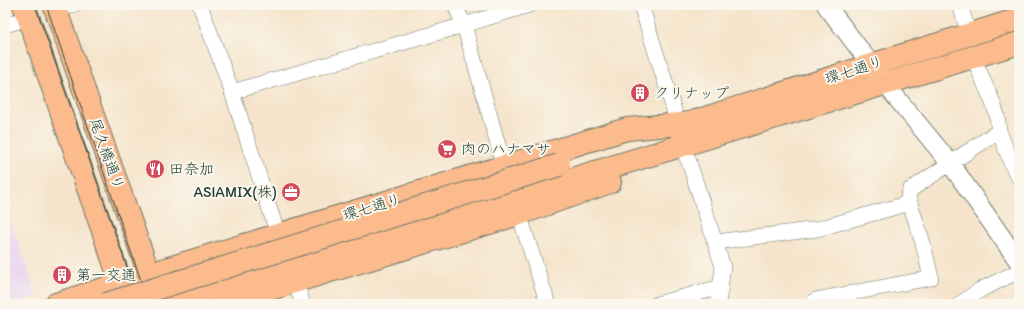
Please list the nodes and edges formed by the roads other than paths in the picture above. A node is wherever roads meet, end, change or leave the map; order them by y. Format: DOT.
graph roads {
  1 [pos="200,5"];
  2 [pos="455,5"];
  3 [pos="529,5"];
  4 [pos="641,5"];
  5 [pos="826,5"];
  6 [pos="960,5"];
  7 [pos="61,7"];
  8 [pos="26,11"];
  9 [pos="1019,19"];
  10 [pos="5,25"];
  11 [pos="464,25"];
  12 [pos="969,34"];
  13 [pos="1019,43"];
  14 [pos="973,57"];
  15 [pos="871,65"];
  16 [pos="886,84"];
  17 [pos="232,92"];
  18 [pos="999,131"];
  19 [pos="687,134"];
  20 [pos="950,163"];
  21 [pos="504,166"];
  22 [pos="561,173"];
  23 [pos="1019,178"];
  24 [pos="910,203"];
  25 [pos="519,214"];
  26 [pos="278,235"];
  27 [pos="716,242"];
  28 [pos="1019,262"];
  29 [pos="1019,271"];
  30 [pos="150,274"];
  31 [pos="295,281"];
  32 [pos="121,283"];
  33 [pos="721,287"];
  34 [pos="815,300"];
  35 [pos="56,304"];
  36 [pos="106,304"];
  37 [pos="128,304"];
  38 [pos="160,304"];
  39 [pos="221,304"];
  40 [pos="303,304"];
  41 [pos="548,304"];
  42 [pos="657,304"];
  43 [pos="718,304"];
  44 [pos="960,304"];
  1 -- 17 [label="street"];
  2 -- 11 [label="street"];
  3 -- 11 [label="street"];
  4 -- 19 [label="street"];
  5 -- 15 [label="street"];
  6 -- 12 [label="street"];
  7 -- 30 [label="main road, 尾久橋通り"];
  8 -- 10 [label="street"];
  8 -- 32 [label="main road, 尾久橋通り"];
  9 -- 12 [label="main road, 環七通り"];
  11 -- 17 [label="street"];
  11 -- 21 [label="street"];
  12 -- 15 [label="main road, 環七通り"];
  13 -- 14 [label="main road, 環七通り"];
  14 -- 16 [label="main road, 環七通り"];
  14 -- 18 [label="street"];
  15 -- 16 [label="street"];
  15 -- 19 [label="main road, 環七通り"];
  16 -- 19 [label="main road, 環七通り"];
  16 -- 20 [label="street"];
  17 -- 26 [label="street"];
  18 -- 20 [label="street"];
  18 -- 23 [label="street"];
  19 -- 21 [label="main road, 環七通り"];
  19 -- 22 [label="main road, 環七通り"];
  19 -- 25 [label="main road, 環七通り"];
  19 -- 27 [label="street"];
  20 -- 24 [label="street"];
  20 -- 28 [label="street"];
  21 -- 26 [label="main road, 環七通り"];
  22 -- 36 [label="main road, 環七通り, bridge"];
  22 -- 38 [label="main road, 環七通り"];
  24 -- 27 [label="street"];
  24 -- 34 [label="street"];
  25 -- 31 [label="main road, 環七通り"];
  25 -- 41 [label="street"];
  26 -- 30 [label="main road, 環七通り"];
  27 -- 33 [label="street"];
  29 -- 44 [label="street"];
  30 -- 32 [label="main road, 環七通り"];
  30 -- 38 [label="main road, 尾久橋通り"];
  31 -- 39 [label="main road, 環七通り"];
  31 -- 40 [label="street"];
  32 -- 35 [label="main road, 環七通り"];
  32 -- 37 [label="main road, 尾久橋通り"];
  33 -- 42 [label="street"];
  33 -- 43 [label="street"];
}
